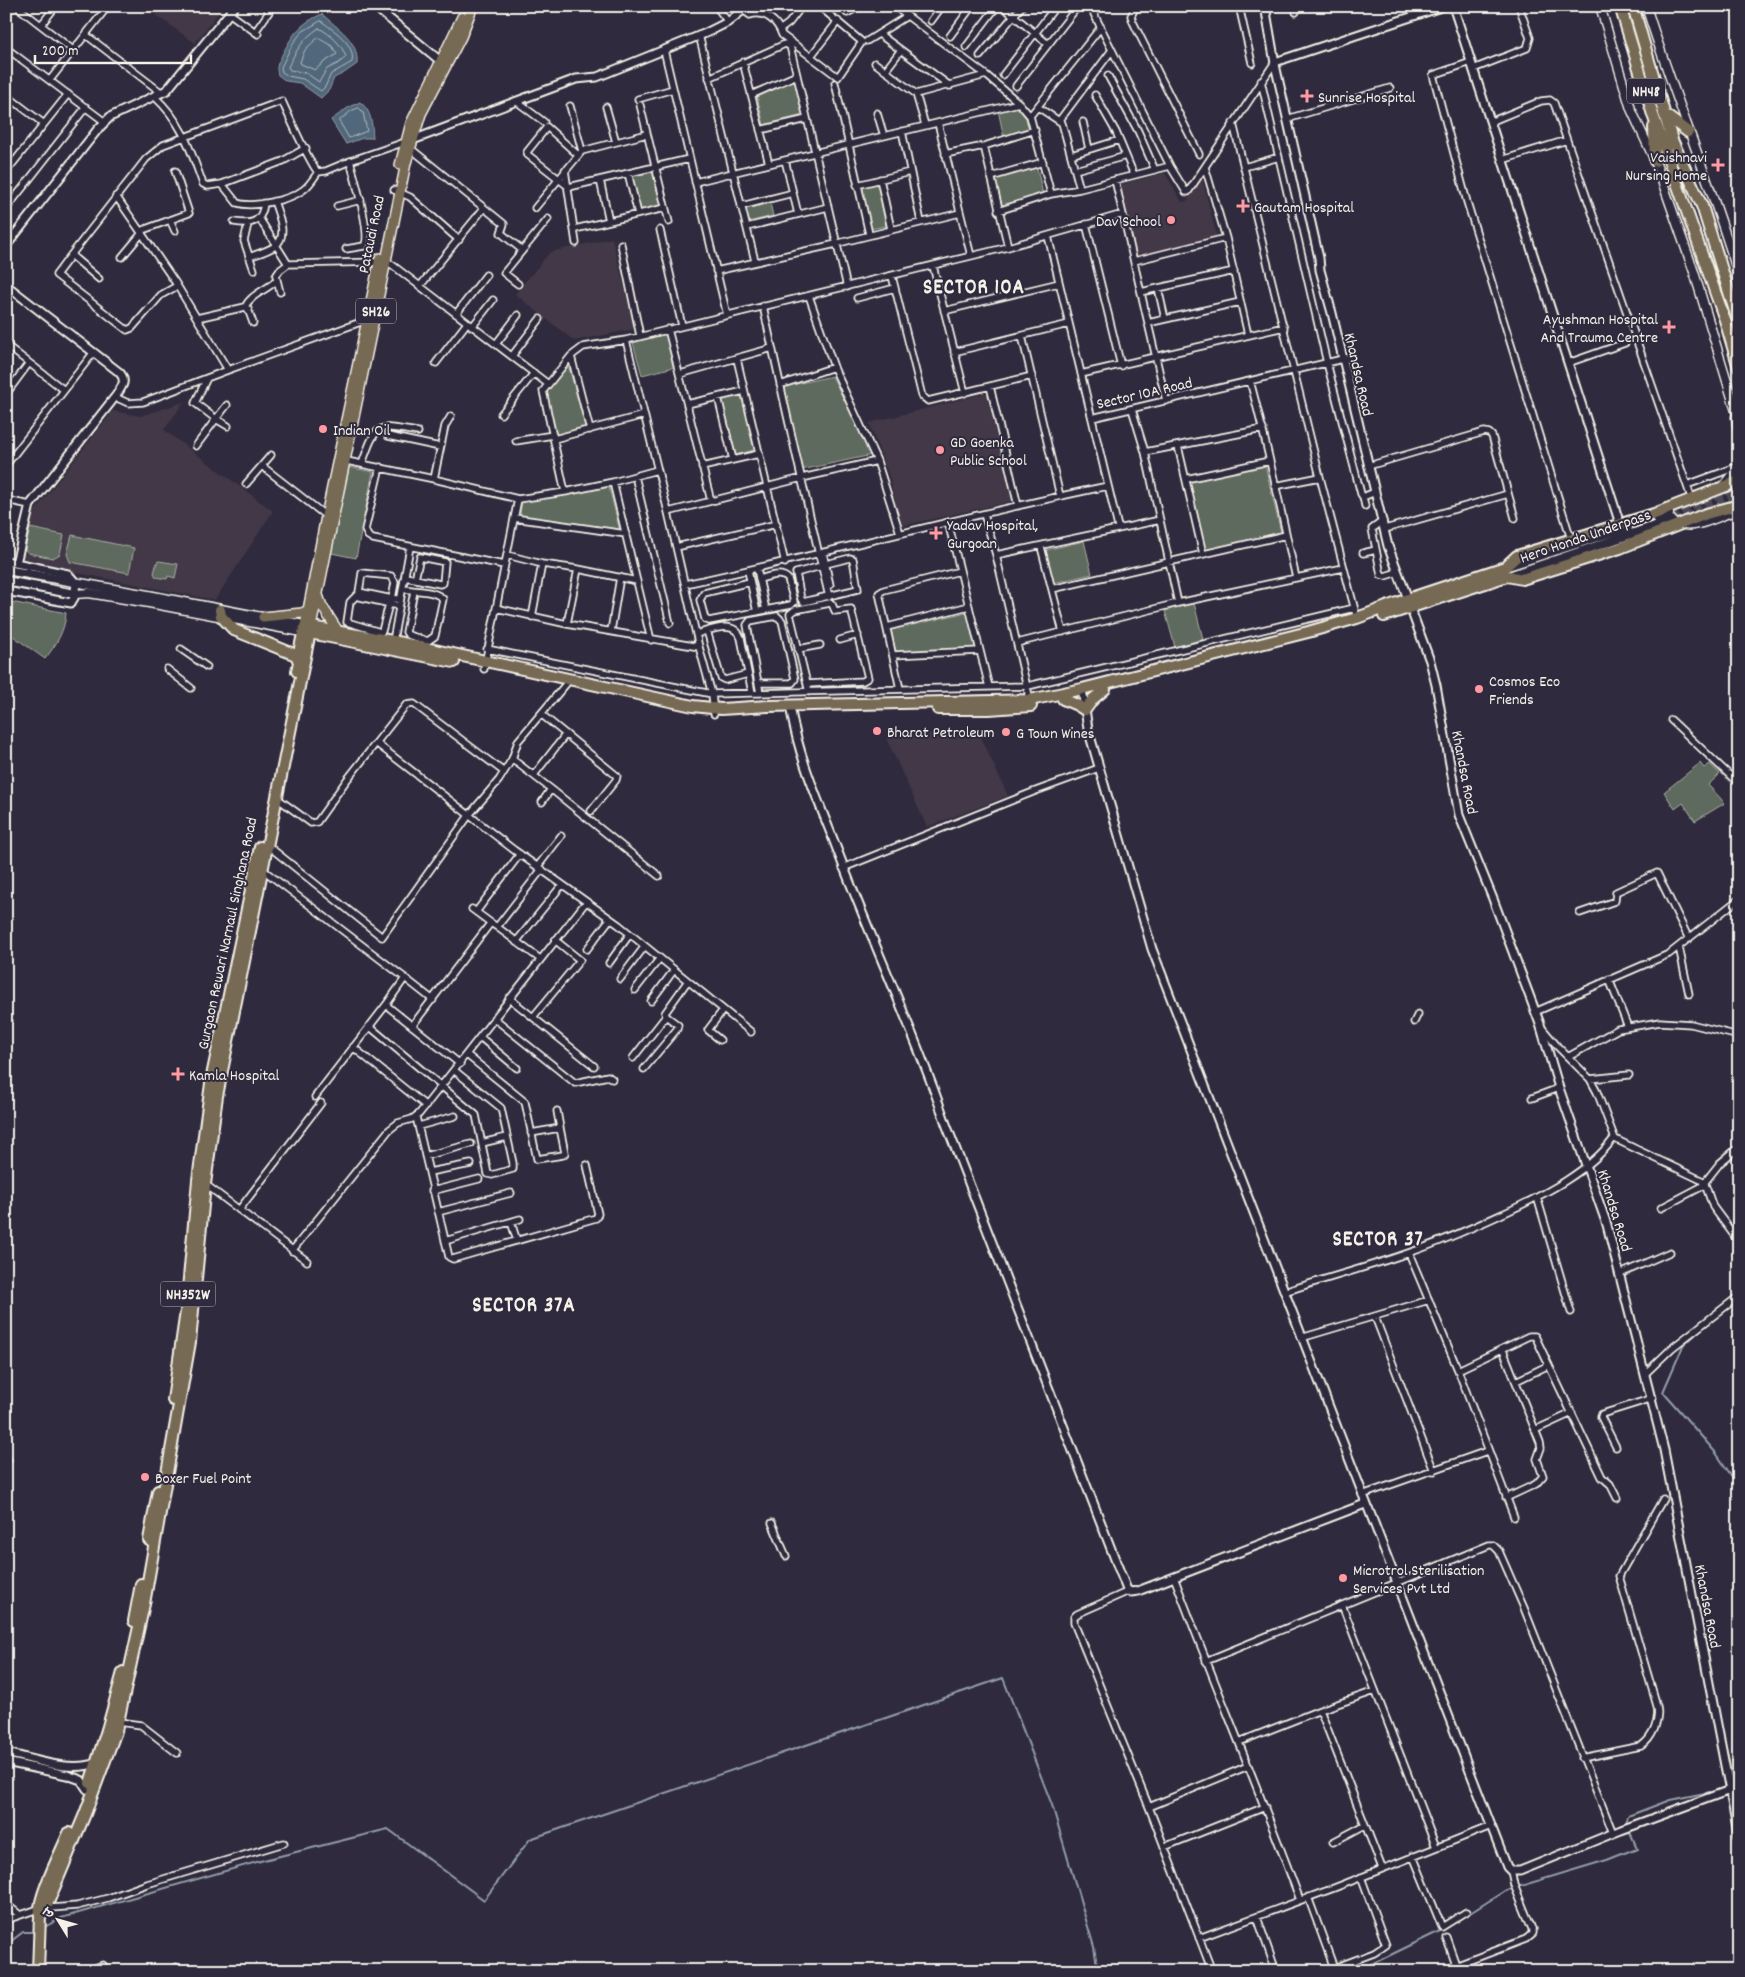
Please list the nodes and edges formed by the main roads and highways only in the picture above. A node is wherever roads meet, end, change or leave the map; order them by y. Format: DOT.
graph roads {
  1 [pos="467,6"];
  2 [pos="473,6"];
  3 [pos="1600,6"];
  4 [pos="1620,6"];
  5 [pos="1633,6"];
  6 [pos="1646,6"];
  7 [pos="444,64"];
  8 [pos="1664,114"];
  9 [pos="1653,115"];
  10 [pos="1688,132"];
  11 [pos="1655,161"];
  12 [pos="1739,276"];
  13 [pos="1738,319"];
  14 [pos="1739,368"];
  15 [pos="1738,418"];
  16 [pos="1739,437"];
  17 [pos="342,460"];
  18 [pos="1739,466"];
  19 [pos="1739,481"];
  20 [pos="1721,488"];
  21 [pos="1739,504"];
  22 [pos="1739,510"];
  23 [pos="1674,519"];
  24 [pos="6,570"];
  25 [pos="1506,571"];
  26 [pos="6,581"];
  27 [pos="318,595"];
  28 [pos="1409,603"];
  29 [pos="309,610"];
  30 [pos="220,613"];
  31 [pos="263,617"];
  32 [pos="307,629"];
  33 [pos="1327,630"];
  34 [pos="338,631"];
  35 [pos="270,643"];
  36 [pos="304,648"];
  37 [pos="484,665"];
  38 [pos="1105,689"];
  39 [pos="1082,692"];
  40 [pos="641,697"];
  41 [pos="1063,700"];
  42 [pos="989,705"];
  43 [pos="714,711"];
  44 [pos="260,867"];
  45 [pos="163,1483"];
  46 [pos="41,1914"];
  47 [pos="38,1971"];
  1 -- 7 [label="main road, SH26"];
  2 -- 7 [label="main road, SH26"];
  3 -- 11 [label="main road"];
  4 -- 9 [label="highway, NH48"];
  5 -- 8 [label="highway, NH48"];
  6 -- 10 [label="main road"];
  7 -- 17 [label="main road, SH26"];
  8 -- 10 [label="highway"];
  8 -- 13 [label="highway, NH48"];
  9 -- 11 [label="highway"];
  9 -- 14 [label="highway, NH48"];
  10 -- 12 [label="main road"];
  11 -- 15 [label="main road"];
  15 -- 16 [label="main road"];
  17 -- 27 [label="main road, SH26"];
  17 -- 29 [label="main road, SH26"];
  18 -- 20 [label="main road"];
  19 -- 20 [label="highway"];
  20 -- 25 [label="highway"];
  21 -- 23 [label="highway"];
  22 -- 23 [label="main road, Hero Honda Underpass"];
  23 -- 25 [label="main road, Hero Honda Underpass"];
  23 -- 25 [label="highway"];
  24 -- 30 [label="main road"];
  25 -- 28 [label="highway"];
  26 -- 30 [label="main road"];
  27 -- 32 [label="main road, SH26"];
  27 -- 34 [label="main road"];
  28 -- 33 [label="highway"];
  28 -- 33 [label="highway"];
  29 -- 31 [label="main road"];
  29 -- 32 [label="main road, SH26"];
  30 -- 31 [label="main road"];
  30 -- 32 [label="main road"];
  30 -- 35 [label="highway"];
  31 -- 32 [label="main road"];
  32 -- 34 [label="highway"];
  32 -- 36 [label="highway, NH352W"];
  32 -- 37 [label="highway"];
  33 -- 38 [label="highway"];
  33 -- 39 [label="highway"];
  34 -- 37 [label="highway"];
  35 -- 36 [label="highway"];
  35 -- 44 [label="highway, Gurgaon Rewari Narnaul Singhana Road / NH352W"];
  36 -- 44 [label="highway, NH352W"];
  37 -- 40 [label="highway"];
  37 -- 40 [label="highway"];
  38 -- 39 [label="highway"];
  38 -- 41 [label="highway"];
  39 -- 41 [label="highway"];
  39 -- 42 [label="highway"];
  40 -- 43 [label="highway"];
  41 -- 42 [label="highway"];
  42 -- 43 [label="highway"];
  42 -- 43 [label="highway"];
  44 -- 45 [label="highway, Gurgaon Rewari Narnaul Singhana Road / NH352W"];
  45 -- 46 [label="highway, Gurgaon Rewari Narnaul Singhana Road / NH352W"];
  45 -- 46 [label="highway, NH352W"];
  46 -- 47 [label="highway, Gurgaon Rewari Narnaul Singhana Road / NH352W"];
}
